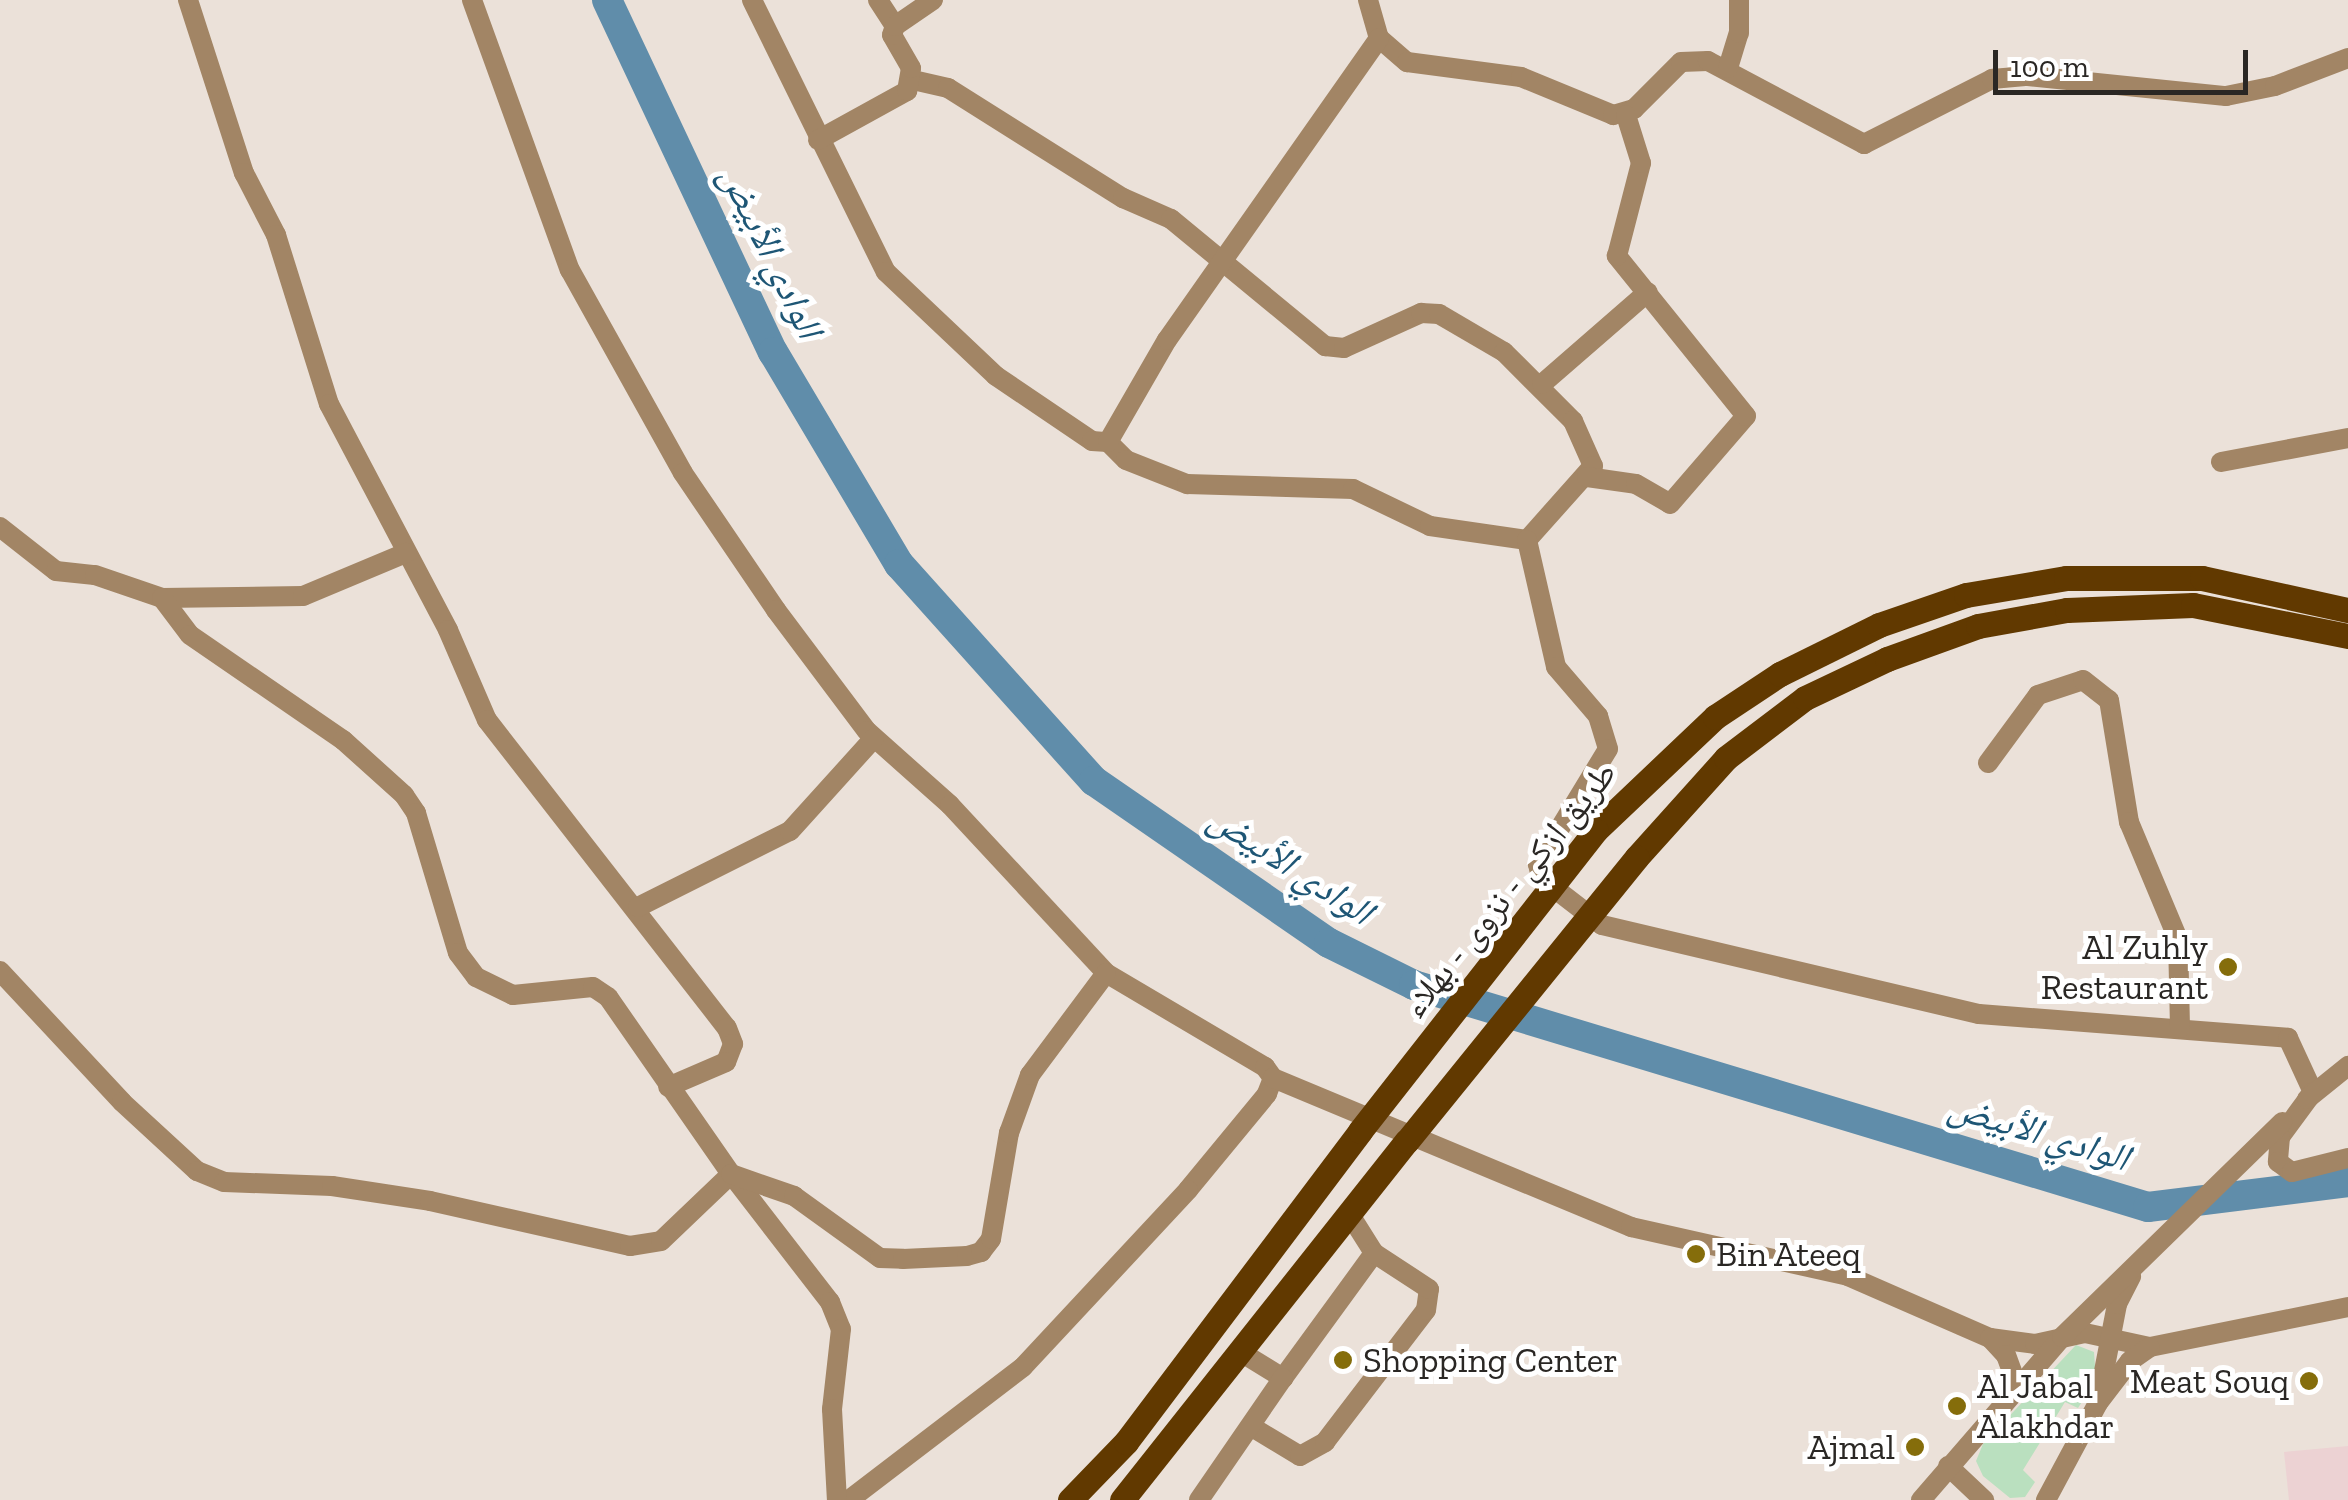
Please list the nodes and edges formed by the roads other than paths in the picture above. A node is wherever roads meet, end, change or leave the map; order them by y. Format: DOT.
graph roads {
  1 [pos="188,0"];
  2 [pos="472,0"];
  3 [pos="752,0"];
  4 [pos="878,0"];
  5 [pos="933,0"];
  6 [pos="1739,0"];
  7 [pos="1374,5"];
  8 [pos="895,26"];
  9 [pos="1379,38"];
  10 [pos="2348,58"];
  11 [pos="1728,68"];
  12 [pos="913,80"];
  13 [pos="1626,115"];
  14 [pos="818,140"];
  15 [pos="1225,258"];
  16 [pos="1648,292"];
  17 [pos="1542,384"];
  18 [pos="2348,438"];
  19 [pos="1108,442"];
  20 [pos="2222,462"];
  21 [pos="1587,477"];
  22 [pos="0,527"];
  23 [pos="1527,540"];
  24 [pos="406,553"];
  25 [pos="162,598"];
  26 [pos="2348,610"];
  27 [pos="2348,636"];
  28 [pos="874,738"];
  29 [pos="1988,763"];
  30 [pos="638,907"];
  31 [pos="0,971"];
  32 [pos="1106,973"];
  33 [pos="2180,1028"];
  34 [pos="2347,1067"];
  35 [pos="1273,1078"];
  36 [pos="668,1087"];
  37 [pos="2314,1092"];
  38 [pos="2348,1158"];
  39 [pos="730,1174"];
  40 [pos="1350,1215"];
  41 [pos="2152,1246"];
  42 [pos="1374,1253"];
  43 [pos="2348,1307"];
  44 [pos="2062,1337"];
  45 [pos="1990,1338"];
  46 [pos="2110,1342"];
  47 [pos="2150,1348"];
  48 [pos="1240,1351"];
  49 [pos="1283,1378"];
  50 [pos="2016,1386"];
  51 [pos="2098,1403"];
  52 [pos="1252,1428"];
  53 [pos="1948,1466"];
  54 [pos="1150,1472"];
  55 [pos="837,1500"];
  56 [pos="848,1500"];
  57 [pos="1070,1500"];
  58 [pos="1122,1500"];
  59 [pos="1145,1500"];
  60 [pos="1198,1500"];
  61 [pos="1921,1500"];
  62 [pos="1984,1500"];
  63 [pos="2046,1500"];
  1 -- 24 [label="street"];
  2 -- 28 [label="street"];
  3 -- 14 [label="street"];
  4 -- 8 [label="street"];
  5 -- 8 [label="street"];
  6 -- 11 [label="street"];
  7 -- 9 [label="street"];
  8 -- 12 [label="street"];
  9 -- 13 [label="street"];
  9 -- 15 [label="street"];
  10 -- 11 [label="street"];
  11 -- 13 [label="street"];
  12 -- 14 [label="street"];
  12 -- 15 [label="street"];
  13 -- 16 [label="street"];
  14 -- 19 [label="street"];
  15 -- 17 [label="street"];
  15 -- 19 [label="street"];
  16 -- 17 [label="street"];
  16 -- 21 [label="street"];
  17 -- 21 [label="street"];
  18 -- 20 [label="street"];
  19 -- 23 [label="street"];
  21 -- 23 [label="street"];
  22 -- 25 [label="street"];
  23 -- 33 [label="street"];
  24 -- 25 [label="street"];
  24 -- 30 [label="street"];
  25 -- 36 [label="street"];
  26 -- 57 [label="main road, طريق ازكي - نزوى - بهلاء, bridge"];
  27 -- 40 [label="main road, bridge"];
  28 -- 30 [label="street"];
  28 -- 32 [label="street"];
  29 -- 33 [label="street"];
  30 -- 36 [label="street"];
  31 -- 39 [label="street"];
  32 -- 35 [label="street"];
  32 -- 39 [label="street"];
  33 -- 37 [label="street"];
  34 -- 37 [label="street"];
  35 -- 45 [label="street"];
  35 -- 56 [label="street"];
  36 -- 39 [label="street"];
  37 -- 38 [label="street"];
  37 -- 41 [label="street"];
  39 -- 55 [label="street"];
  40 -- 42 [label="street"];
  40 -- 48 [label="main road"];
  41 -- 44 [label="street"];
  41 -- 46 [label="street"];
  42 -- 49 [label="street"];
  42 -- 52 [label="street"];
  43 -- 47 [label="street"];
  44 -- 45 [label="street"];
  44 -- 46 [label="street"];
  44 -- 50 [label="street"];
  45 -- 50 [label="street"];
  46 -- 47 [label="street"];
  46 -- 51 [label="street"];
  47 -- 51 [label="street"];
  48 -- 49 [label="street"];
  48 -- 54 [label="main road"];
  49 -- 52 [label="street"];
  50 -- 53 [label="street"];
  51 -- 63 [label="street"];
  52 -- 60 [label="street"];
  53 -- 61 [label="street"];
  53 -- 62 [label="street"];
  54 -- 58 [label="main road"];
  54 -- 59 [label="main road"];
}
